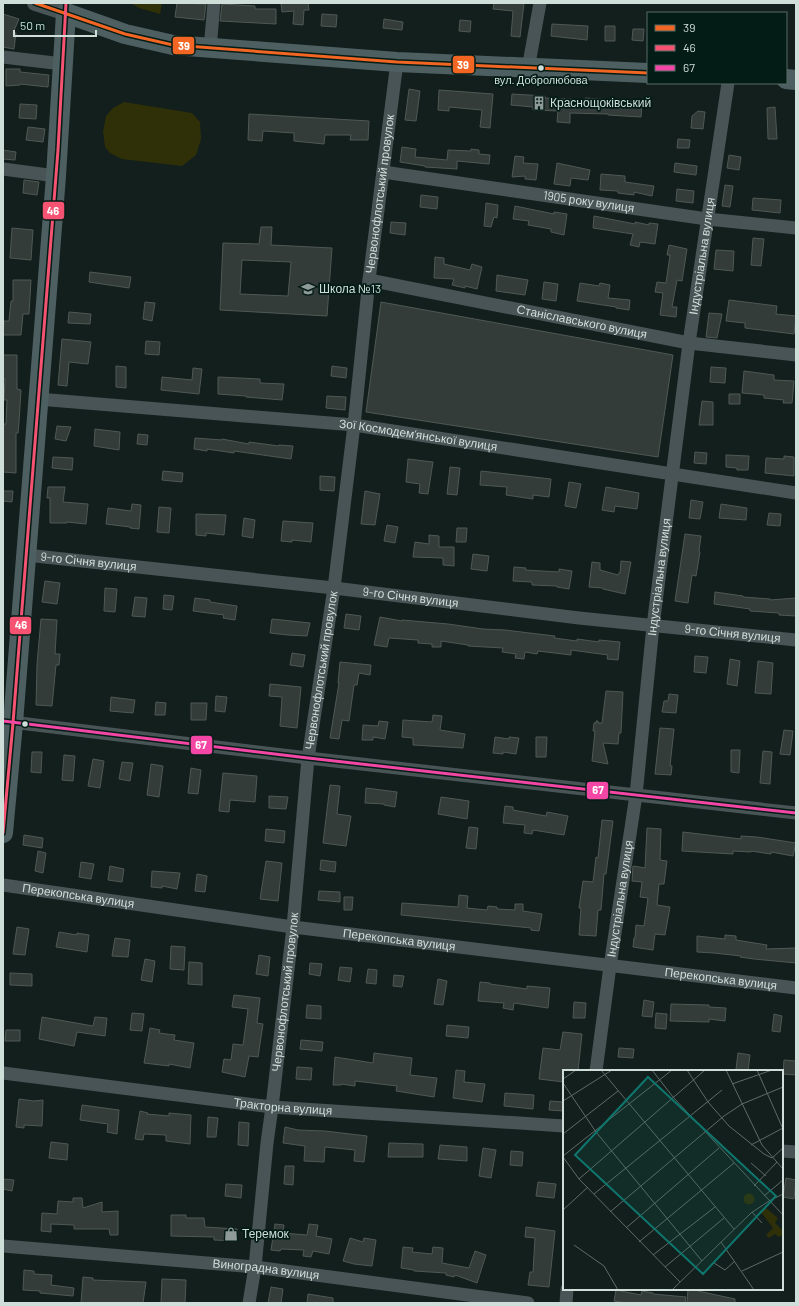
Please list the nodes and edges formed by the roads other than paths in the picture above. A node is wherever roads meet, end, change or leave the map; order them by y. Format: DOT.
graph roads {
  1 [pos="35,3"];
  2 [pos="214,3"];
  3 [pos="540,3"];
  4 [pos="66,13"];
  5 [pos="210,49"];
  6 [pos="3,57"];
  7 [pos="397,62"];
  8 [pos="63,64"];
  9 [pos="528,69"];
  10 [pos="647,73"];
  11 [pos="728,84"];
  12 [pos="3,169"];
  13 [pos="383,172"];
  14 [pos="56,176"];
  15 [pos="707,219"];
  16 [pos="796,228"];
  17 [pos="369,280"];
  18 [pos="689,343"];
  19 [pos="796,355"];
  20 [pos="38,399"];
  21 [pos="354,425"];
  22 [pos="673,475"];
  23 [pos="796,493"];
  24 [pos="26,555"];
  25 [pos="334,588"];
  26 [pos="653,626"];
  27 [pos="796,640"];
  28 [pos="8,722"];
  29 [pos="308,758"];
  30 [pos="636,795"];
  31 [pos="796,813"];
  32 [pos="3,833"];
  33 [pos="3,885"];
  34 [pos="293,927"];
  35 [pos="610,966"];
  36 [pos="796,988"];
  37 [pos="596,1070"];
  38 [pos="3,1073"];
  39 [pos="272,1107"];
  40 [pos="563,1126"];
  41 [pos="783,1151"];
  42 [pos="796,1152"];
  43 [pos="3,1246"];
  44 [pos="255,1267"];
  45 [pos="567,1290"];
  46 [pos="249,1303"];
  47 [pos="528,1303"];
  48 [pos="566,1303"];
  1 -- 4 [label="street"];
  2 -- 5 [label="street"];
  3 -- 9 [label="street"];
  4 -- 5 [label="main road"];
  4 -- 8 [label="main road"];
  5 -- 7 [label="main road"];
  6 -- 8 [label="street"];
  7 -- 9 [label="main road"];
  7 -- 13 [label="street, Червонофлотський провулок"];
  8 -- 14 [label="main road"];
  9 -- 10 [label="main road"];
  11 -- 15 [label="street, Індустріальна вулиця"];
  12 -- 14 [label="street"];
  13 -- 15 [label="street, 1905 року вулиця"];
  13 -- 17 [label="street, Червонофлотський провулок"];
  14 -- 20 [label="main road"];
  15 -- 16 [label="street, 1905 року вулиця"];
  15 -- 18 [label="street, Індустріальна вулиця"];
  17 -- 18 [label="street, Станіславського вулиця"];
  17 -- 21 [label="street, Червонофлотський провулок"];
  18 -- 19 [label="street, Станіславського вулиця"];
  18 -- 22 [label="street, Індустріальна вулиця"];
  20 -- 21 [label="street, Зої Космодем’янської вулиця"];
  20 -- 24 [label="main road"];
  21 -- 22 [label="street, Зої Космодем’янської вулиця"];
  21 -- 25 [label="street, Червонофлотський провулок"];
  22 -- 23 [label="street, Зої Космодем’янської вулиця"];
  22 -- 26 [label="street, Індустріальна вулиця"];
  24 -- 25 [label="street, 9-го Січня вулиця"];
  24 -- 28 [label="main road"];
  25 -- 26 [label="street, 9-го Січня вулиця"];
  25 -- 29 [label="street, Червонофлотський провулок"];
  26 -- 27 [label="street, 9-го Січня вулиця"];
  26 -- 30 [label="street, Індустріальна вулиця"];
  28 -- 29 [label="street"];
  28 -- 32 [label="main road"];
  29 -- 30 [label="street"];
  29 -- 34 [label="street, Червонофлотський провулок"];
  30 -- 31 [label="street"];
  30 -- 35 [label="street, Індустріальна вулиця"];
  33 -- 34 [label="street, Перекопська вулиця"];
  34 -- 35 [label="street, Перекопська вулиця"];
  34 -- 39 [label="street, Червонофлотський провулок"];
  35 -- 36 [label="street, Перекопська вулиця"];
  35 -- 37 [label="street, Індустріальна вулиця"];
  38 -- 39 [label="street, Тракторна вулиця"];
  39 -- 40 [label="street, Тракторна вулиця"];
  39 -- 44 [label="street, Червонофлотський провулок"];
  41 -- 42 [label="street"];
  43 -- 44 [label="street, Виноградна вулиця"];
  44 -- 46 [label="street, Червонофлотський провулок"];
  44 -- 47 [label="street, Виноградна вулиця"];
  45 -- 48 [label="street"];
}
